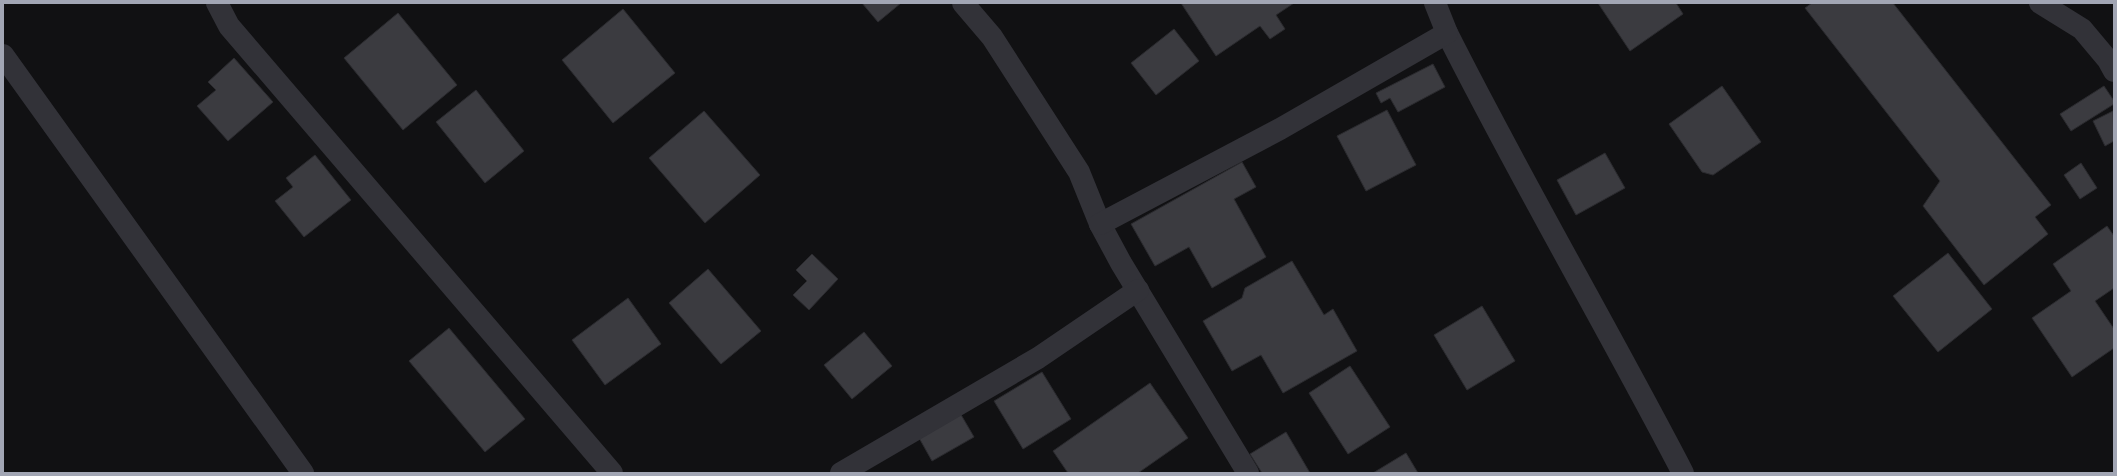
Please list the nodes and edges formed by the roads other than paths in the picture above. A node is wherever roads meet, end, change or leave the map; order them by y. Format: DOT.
graph roads {
  1 [pos="217,3"];
  2 [pos="963,3"];
  3 [pos="1435,3"];
  4 [pos="2040,3"];
  5 [pos="1447,33"];
  6 [pos="3,55"];
  7 [pos="2114,70"];
  8 [pos="1100,224"];
  9 [pos="1138,290"];
  10 [pos="303,473"];
  11 [pos="612,473"];
  12 [pos="842,473"];
  13 [pos="1248,473"];
  14 [pos="1683,473"];
  1 -- 11 [label="street"];
  2 -- 8 [label="street"];
  3 -- 5 [label="street"];
  4 -- 7 [label="street"];
  5 -- 8 [label="street"];
  5 -- 14 [label="street"];
  6 -- 10 [label="street"];
  8 -- 9 [label="street"];
  9 -- 12 [label="street"];
  9 -- 13 [label="street"];
}
